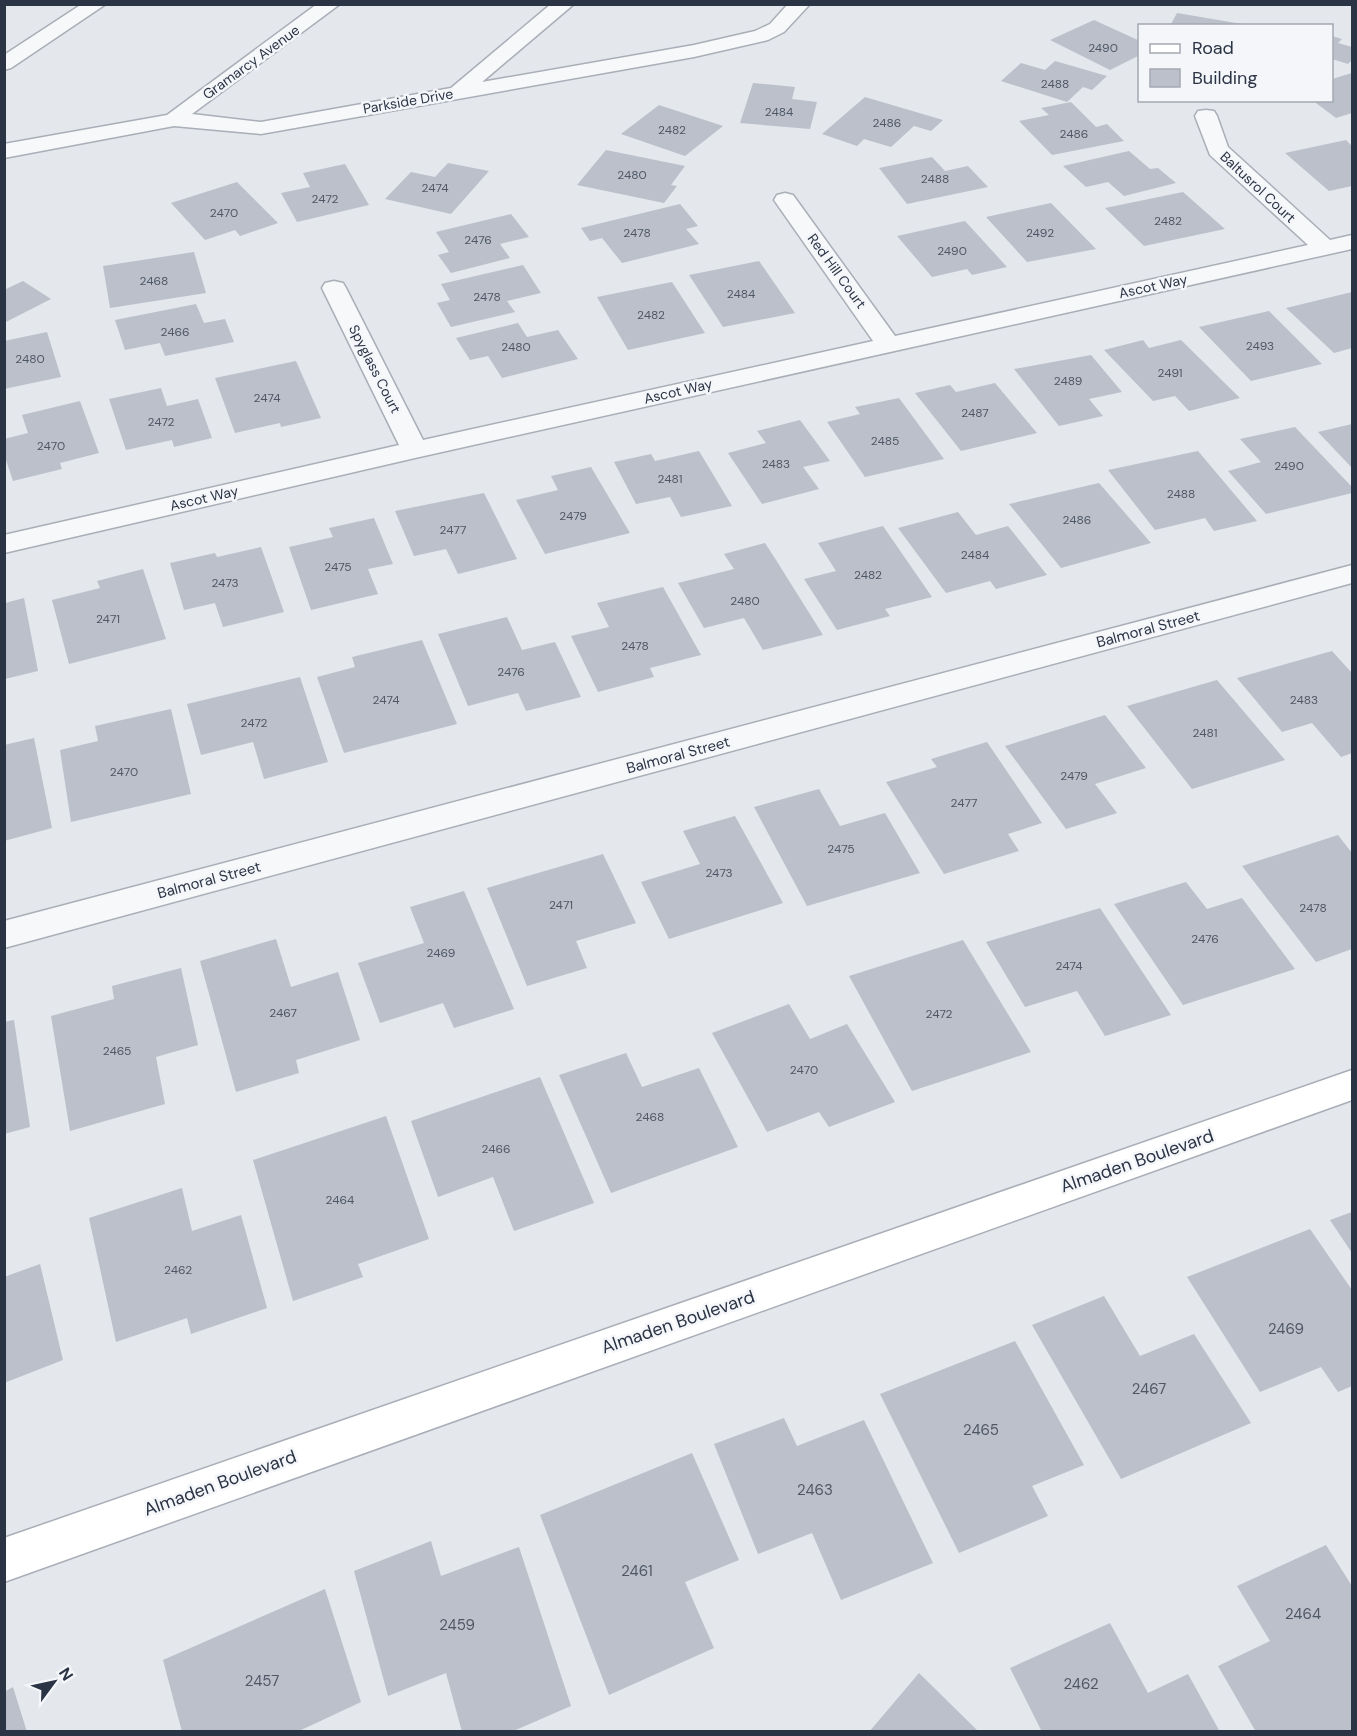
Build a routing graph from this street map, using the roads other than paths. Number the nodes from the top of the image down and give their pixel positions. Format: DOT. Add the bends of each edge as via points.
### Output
graph roads {
  1 [pos="96,4"];
  2 [pos="330,4"];
  3 [pos="564,4"];
  4 [pos="800,4"];
  5 [pos="4,64"];
  6 [pos="457,92"];
  7 [pos="1206,116"];
  8 [pos="174,120"];
  9 [pos="4,151"];
  10 [pos="785,200"];
  11 [pos="1353,242"];
  12 [pos="1325,248"];
  13 [pos="334,288"];
  14 [pos="888,344"];
  15 [pos="415,450"];
  16 [pos="4,544"];
  17 [pos="1353,574"];
  18 [pos="4,935"];
  19 [pos="1353,1085"];
  20 [pos="4,1560"];
  1 -- 5 [label="street"];
  2 -- 8 [label="street, Gramarcy Avenue"];
  3 -- 6 [label="street"];
  4 -- 6 [label="street, Parkside Drive" via="777,28 761,36"];
  6 -- 8 [label="street, Parkside Drive" via="261,128"];
  7 -- 12 [label="street, Baltusrol Court" via="1218,150"];
  8 -- 9 [label="street, Parkside Drive"];
  10 -- 14 [label="street, Red Hill Court"];
  11 -- 12 [label="street, Ascot Way"];
  12 -- 14 [label="street, Ascot Way"];
  13 -- 15 [label="street, Spyglass Court"];
  14 -- 15 [label="street, Ascot Way"];
  15 -- 16 [label="street, Ascot Way"];
  17 -- 18 [label="street, Balmoral Street"];
  19 -- 20 [label="street, Almaden Boulevard"];
}
